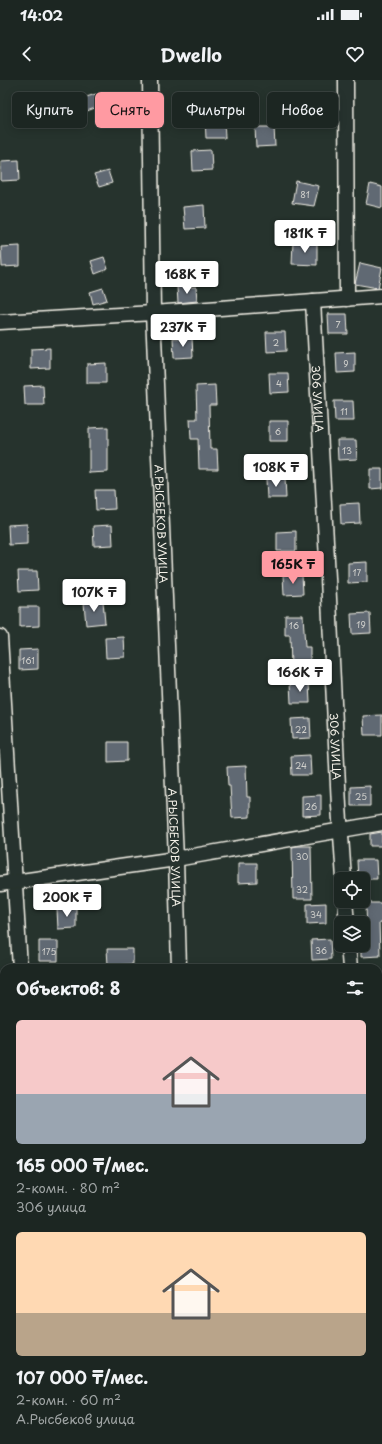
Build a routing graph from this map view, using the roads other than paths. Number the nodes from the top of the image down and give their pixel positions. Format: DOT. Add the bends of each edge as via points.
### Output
graph roads {
  1 [pos="150,80"];
  2 [pos="346,80"];
  3 [pos="382,296"];
  4 [pos="347,299"];
  5 [pos="313,301"];
  6 [pos="153,314"];
  7 [pos="0,322"];
  8 [pos="0,638"];
  9 [pos="382,823"];
  10 [pos="340,830"];
  11 [pos="176,859"];
  12 [pos="343,872"];
  13 [pos="14,882"];
  14 [pos="0,884"];
  15 [pos="349,952"];
  16 [pos="20,964"];
  17 [pos="179,964"];
  18 [pos="350,964"];
  1 -- 6 [label="street, А.РЫСБЕКОВ УЛИЦА"];
  2 -- 4 [label="street"];
  3 -- 4 [label="street"];
  4 -- 5 [label="street"];
  5 -- 6 [label="street"];
  5 -- 10 [label="street, 306 УЛИЦА"];
  6 -- 7 [label="street"];
  6 -- 11 [label="street, А.РЫСБЕКОВ УЛИЦА"];
  8 -- 13 [label="street"];
  9 -- 10 [label="street"];
  10 -- 11 [label="street"];
  10 -- 12 [label="street, 306 УЛИЦА"];
  11 -- 13 [label="street"];
  11 -- 17 [label="street, А.РЫСБЕКОВ УЛИЦА"];
  13 -- 14 [label="street"];
  13 -- 16 [label="street"];
  15 -- 18 [label="street"];
}
